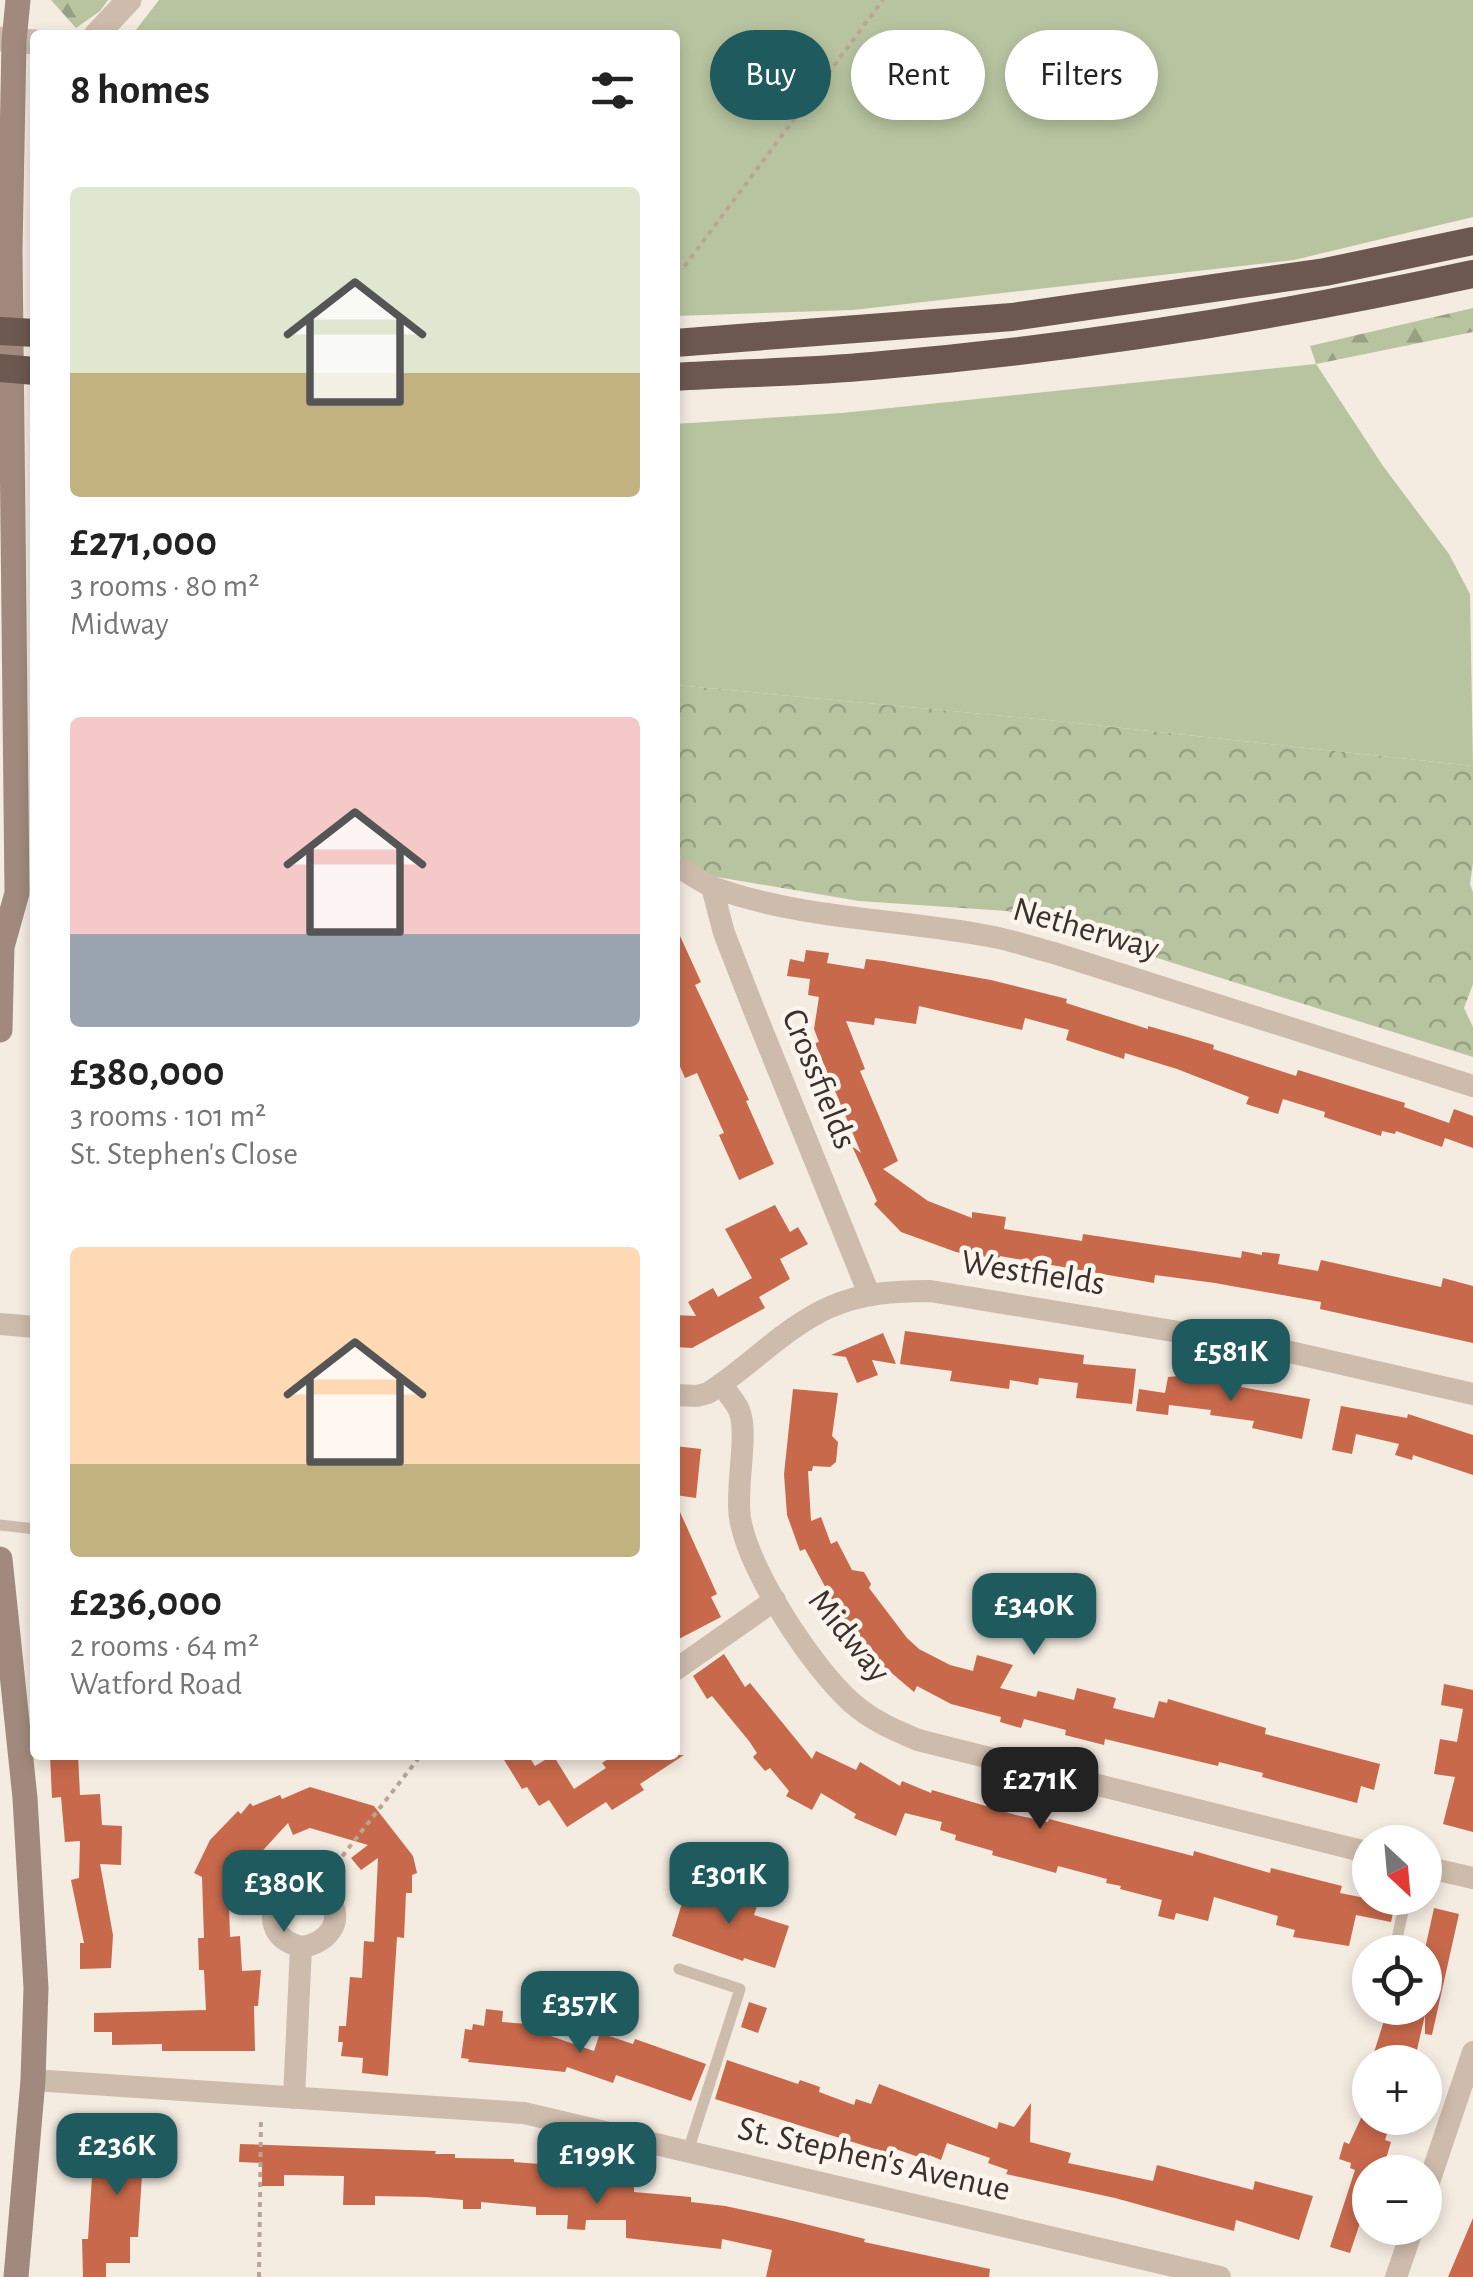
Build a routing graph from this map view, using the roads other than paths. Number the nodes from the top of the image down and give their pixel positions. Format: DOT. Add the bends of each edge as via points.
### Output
graph roads {
  1 [pos="18,0"];
  2 [pos="129,0"];
  3 [pos="101,30"];
  4 [pos="16,40"];
  5 [pos="1473,241"];
  6 [pos="1473,274"];
  7 [pos="0,331"];
  8 [pos="30,333"];
  9 [pos="680,343"];
  10 [pos="0,368"];
  11 [pos="30,371"];
  12 [pos="680,377"];
  13 [pos="8,766"];
  14 [pos="680,868"];
  15 [pos="712,887"];
  16 [pos="1,943"];
  17 [pos="0,1030"];
  18 [pos="1473,1086"];
  19 [pos="870,1294"];
  20 [pos="0,1324"];
  21 [pos="30,1327"];
  22 [pos="721,1384"];
  23 [pos="1473,1394"];
  24 [pos="680,1395"];
  25 [pos="0,1525"];
  26 [pos="30,1528"];
  27 [pos="0,1560"];
  28 [pos="775,1600"];
  29 [pos="680,1666"];
  30 [pos="7,1681"];
  31 [pos="1352,1848"];
  32 [pos="1442,1871"];
  33 [pos="1473,1878"];
  34 [pos="301,1946"];
  35 [pos="678,1969"];
  36 [pos="1473,2052"];
  37 [pos="32,2080"];
  38 [pos="294,2098"];
  39 [pos="688,2151"];
  40 [pos="1438,2155"];
  41 [pos="1408,2245"];
  42 [pos="16,2277"];
  43 [pos="1220,2277"];
  44 [pos="1396,2277"];
  1 -- 4 [label="main road"];
  2 -- 3 [label="street"];
  4 -- 13 [label="main road"];
  5 -- 9 [label="highway" via="1325,272 1012,317"];
  6 -- 12 [label="highway" via="1077,344 871,366"];
  7 -- 8 [label="highway"];
  10 -- 11 [label="highway"];
  13 -- 16 [label="main road" via="17,893"];
  14 -- 15 [label="street, Netherway"];
  15 -- 18 [label="street, Netherway" via="851,919 994,937"];
  15 -- 19 [label="street, Crossfields" via="748,995"];
  16 -- 17 [label="main road"];
  19 -- 22 [label="street, Westfields" via="829,1308"];
  19 -- 23 [label="street, Westfields" via="930,1291 1225,1339"];
  20 -- 21 [label="street"];
  22 -- 24 [label="street" via="697,1396"];
  22 -- 28 [label="street, Midway" via="742,1421 743,1530"];
  25 -- 26 [label="lane"];
  27 -- 30 [label="main road"];
  28 -- 29 [label="street"];
  28 -- 31 [label="street, Midway" via="823,1670 884,1726 918,1740"];
  30 -- 37 [label="main road" via="25,1798 36,1988"];
  32 -- 33 [label="street"];
  34 -- 34 [label="street" via="274,1924 275,1903 298,1884 318,1888 334,1905 334,1926 323,1940"];
  34 -- 38 [label="street"];
  35 -- 39 [label="lane" via="740,1989"];
  36 -- 40 [label="street"];
  37 -- 38 [label="street, St. Stephen's Avenue"];
  37 -- 42 [label="main road"];
  38 -- 39 [label="street, St. Stephen's Avenue" via="524,2113"];
  39 -- 43 [label="street, St. Stephen's Avenue"];
  41 -- 44 [label="street"];
}
